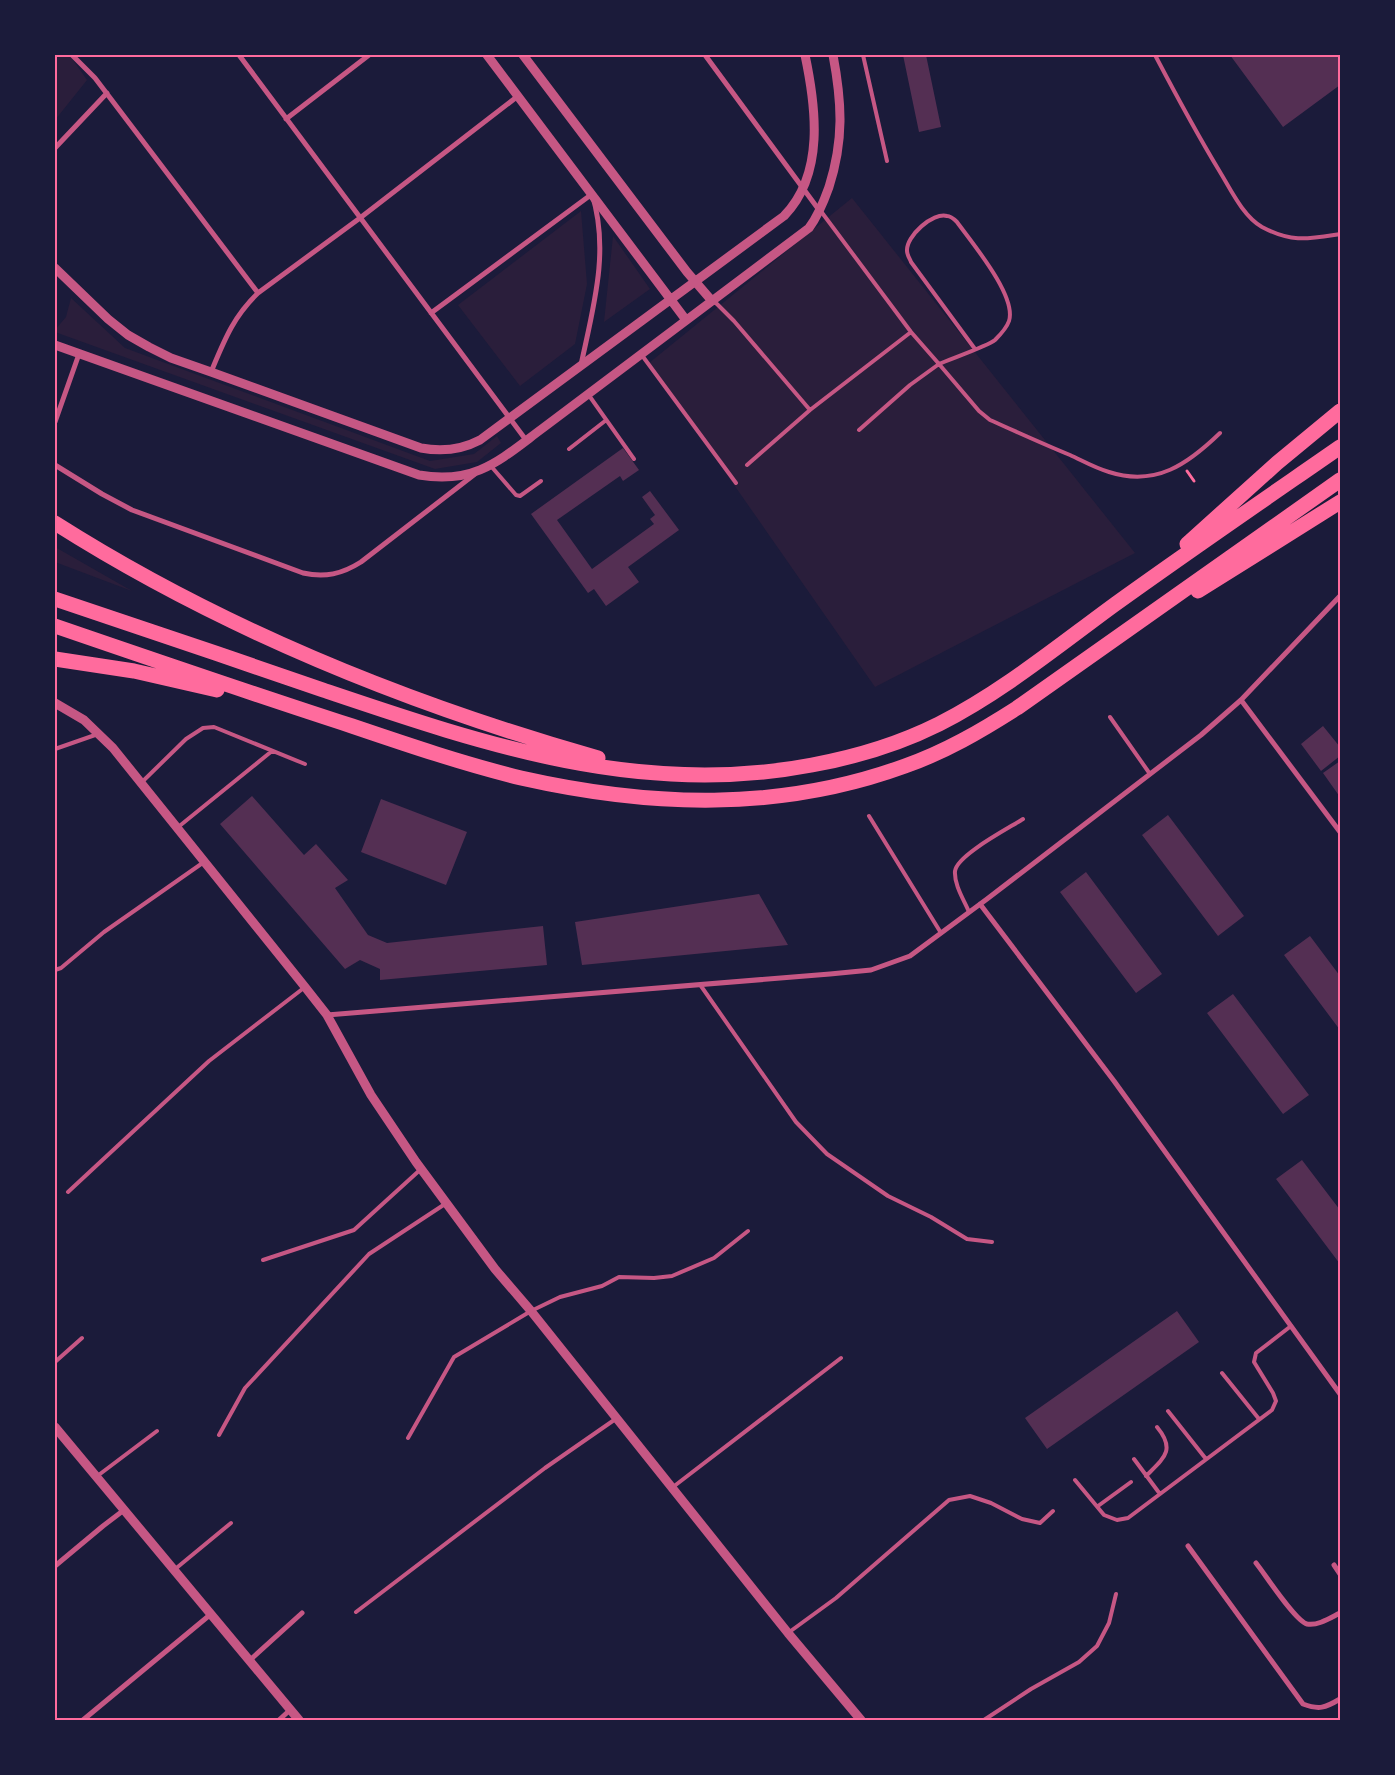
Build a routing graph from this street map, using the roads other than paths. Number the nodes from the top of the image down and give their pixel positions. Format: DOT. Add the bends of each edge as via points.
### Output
graph roads {
  1 [pos="72,55"];
  2 [pos="239,55"];
  3 [pos="369,55"];
  4 [pos="487,55"];
  5 [pos="523,55"];
  6 [pos="705,55"];
  7 [pos="805,55"];
  8 [pos="833,55"];
  9 [pos="863,55"];
  10 [pos="1155,55"];
  11 [pos="107,93"];
  12 [pos="518,96"];
  13 [pos="286,119"];
  14 [pos="55,148"];
  15 [pos="887,161"];
  16 [pos="803,187"];
  17 [pos="592,194"];
  18 [pos="820,210"];
  19 [pos="360,218"];
  20 [pos="1340,234"];
  21 [pos="55,268"];
  22 [pos="696,281"];
  23 [pos="258,293"];
  24 [pos="671,300"];
  25 [pos="712,301"];
  26 [pos="431,313"];
  27 [pos="686,320"];
  28 [pos="911,332"];
  29 [pos="55,345"];
  30 [pos="975,349"];
  31 [pos="79,354"];
  32 [pos="640,354"];
  33 [pos="939,364"];
  34 [pos="581,366"];
  35 [pos="210,372"];
  36 [pos="588,394"];
  37 [pos="810,410"];
  38 [pos="1340,411"];
  39 [pos="510,419"];
  40 [pos="605,421"];
  41 [pos="55,422"];
  42 [pos="859,430"];
  43 [pos="1220,432"];
  44 [pos="526,440"];
  45 [pos="1340,447"];
  46 [pos="569,449"];
  47 [pos="634,459"];
  48 [pos="55,465"];
  49 [pos="747,465"];
  50 [pos="490,466"];
  51 [pos="480,470"];
  52 [pos="1340,480"];
  53 [pos="541,481"];
  54 [pos="736,483"];
  55 [pos="1340,502"];
  56 [pos="55,523"];
  57 [pos="1143,584"];
  58 [pos="1340,596"];
  59 [pos="55,599"];
  60 [pos="55,626"];
  61 [pos="55,659"];
  62 [pos="1045,688"];
  63 [pos="1241,700"];
  64 [pos="55,703"];
  65 [pos="306,711"];
  66 [pos="1110,717"];
  67 [pos="99,733"];
  68 [pos="55,749"];
  69 [pos="272,751"];
  70 [pos="305,764"];
  71 [pos="658,774"];
  72 [pos="1150,774"];
  73 [pos="141,783"];
  74 [pos="869,816"];
  75 [pos="1023,819"];
  76 [pos="177,828"];
  77 [pos="1340,832"];
  78 [pos="204,862"];
  79 [pos="980,904"];
  80 [pos="969,912"];
  81 [pos="941,933"];
  82 [pos="55,970"];
  83 [pos="701,986"];
  84 [pos="305,987"];
  85 [pos="327,1015"];
  86 [pos="421,1169"];
  87 [pos="68,1192"];
  88 [pos="446,1203"];
  89 [pos="748,1231"];
  90 [pos="992,1242"];
  91 [pos="263,1260"];
  92 [pos="531,1311"];
  93 [pos="1291,1326"];
  94 [pos="82,1338"];
  95 [pos="841,1358"];
  96 [pos="55,1362"];
  97 [pos="1222,1373"];
  98 [pos="1340,1394"];
  99 [pos="1168,1411"];
  100 [pos="617,1418"];
  101 [pos="1258,1419"];
  102 [pos="55,1427"];
  103 [pos="1156,1427"];
  104 [pos="157,1431"];
  105 [pos="219,1435"];
  106 [pos="408,1438"];
  107 [pos="1134,1459"];
  108 [pos="1206,1459"];
  109 [pos="1146,1476"];
  110 [pos="96,1477"];
  111 [pos="1075,1480"];
  112 [pos="1131,1482"];
  113 [pos="672,1489"];
  114 [pos="1160,1494"];
  115 [pos="1098,1506"];
  116 [pos="124,1510"];
  117 [pos="1053,1511"];
  118 [pos="231,1523"];
  119 [pos="1188,1546"];
  120 [pos="1256,1562"];
  121 [pos="55,1566"];
  122 [pos="1334,1566"];
  123 [pos="174,1570"];
  124 [pos="1340,1574"];
  125 [pos="1116,1594"];
  126 [pos="356,1612"];
  127 [pos="302,1613"];
  128 [pos="1340,1613"];
  129 [pos="211,1614"];
  130 [pos="788,1633"];
  131 [pos="250,1661"];
  132 [pos="1340,1699"];
  133 [pos="290,1710"];
  134 [pos="83,1720"];
  135 [pos="279,1720"];
  136 [pos="299,1720"];
  137 [pos="861,1720"];
  138 [pos="984,1720"];
  1 -- 11 [label="street"];
  2 -- 13 [label="street"];
  3 -- 13 [label="street"];
  4 -- 12 [label="street"];
  5 -- 22 [label="street"];
  6 -- 16 [label="street"];
  7 -- 16 [label="street" via="814,103 814,126 813,147"];
  8 -- 18 [label="street" via="840,93 840,136 832,178"];
  9 -- 15 [label="lane"];
  10 -- 20 [label="lane" via="1192,127 1244,210 1260,226 1305,240"];
  11 -- 14 [label="street"];
  11 -- 23 [label="street"];
  12 -- 17 [label="street"];
  12 -- 19 [label="street"];
  13 -- 19 [label="street"];
  16 -- 18 [label="street"];
  16 -- 22 [label="street" via="784,216"];
  17 -- 24 [label="street"];
  17 -- 26 [label="street"];
  17 -- 34 [label="street" via="600,230 600,268"];
  18 -- 25 [label="street" via="802,234"];
  18 -- 28 [label="lane"];
  19 -- 23 [label="street"];
  19 -- 26 [label="street"];
  21 -- 35 [label="street" via="128,335 171,358"];
  22 -- 24 [label="street"];
  22 -- 25 [label="street"];
  23 -- 35 [label="street" via="231,326"];
  24 -- 27 [label="street"];
  24 -- 34 [label="street"];
  25 -- 27 [label="street"];
  25 -- 37 [label="lane" via="734,320"];
  26 -- 39 [label="street"];
  27 -- 32 [label="street"];
  28 -- 33 [label="lane"];
  28 -- 37 [label="lane"];
  29 -- 31 [label="street"];
  30 -- 30 [label="lane" via="994,341 1009,322 1009,304 1004,289 958,222 948,216 937,216 908,241 907,252"];
  30 -- 33 [label="lane"];
  31 -- 41 [label="street"];
  31 -- 51 [label="street" via="419,475 451,477"];
  32 -- 36 [label="street"];
  32 -- 54 [label="lane"];
  33 -- 42 [label="lane"];
  33 -- 43 [label="lane" via="990,420 1109,472 1134,476 1161,474 1200,453"];
  34 -- 39 [label="street"];
  35 -- 39 [label="street" via="434,451 470,446"];
  36 -- 40 [label="lane"];
  36 -- 44 [label="street"];
  37 -- 49 [label="lane"];
  38 -- 57 [label="highway"];
  39 -- 44 [label="street"];
  40 -- 46 [label="lane"];
  40 -- 47 [label="lane"];
  44 -- 50 [label="street"];
  45 -- 57 [label="highway"];
  48 -- 51 [label="street" via="148,517 303,573 325,576 345,572 361,562"];
  50 -- 51 [label="street"];
  50 -- 53 [label="lane" via="516,495 520,496"];
  52 -- 62 [label="highway"];
  55 -- 62 [label="highway"];
  56 -- 71 [label="highway" via="183,596 331,666 491,725"];
  57 -- 71 [label="highway" via="998,689 913,736 862,754 796,768 729,775"];
  58 -- 63 [label="street"];
  59 -- 71 [label="highway" via="476,740 567,761"];
  60 -- 65 [label="highway"];
  61 -- 65 [label="highway" via="134,671"];
  62 -- 65 [label="highway" via="988,727 906,766 800,793 718,801 634,798 556,785 448,758"];
  63 -- 72 [label="street"];
  63 -- 77 [label="street"];
  64 -- 67 [label="street"];
  66 -- 72 [label="lane"];
  67 -- 68 [label="lane"];
  67 -- 73 [label="street"];
  69 -- 70 [label="lane"];
  69 -- 73 [label="lane" via="214,726 203,728 186,739"];
  69 -- 76 [label="lane"];
  72 -- 79 [label="street"];
  73 -- 76 [label="street"];
  74 -- 81 [label="lane"];
  75 -- 80 [label="lane" via="967,854 957,864 957,885"];
  76 -- 78 [label="street"];
  78 -- 82 [label="lane"];
  78 -- 84 [label="street"];
  79 -- 80 [label="street"];
  79 -- 93 [label="street" via="1114,1081"];
  80 -- 81 [label="street"];
  81 -- 83 [label="street" via="910,956 871,970"];
  83 -- 85 [label="street"];
  83 -- 90 [label="lane" via="796,1122 828,1154 888,1196 967,1239"];
  84 -- 85 [label="street"];
  84 -- 87 [label="lane" via="209,1061"];
  85 -- 86 [label="street" via="371,1095"];
  86 -- 88 [label="street"];
  86 -- 91 [label="lane" via="354,1230"];
  88 -- 92 [label="street"];
  88 -- 105 [label="lane" via="369,1254 246,1388"];
  89 -- 92 [label="lane" via="714,1258 672,1276 619,1278 560,1297"];
  92 -- 100 [label="street"];
  92 -- 106 [label="lane" via="454,1357"];
  93 -- 98 [label="street"];
  93 -- 101 [label="lane" via="1256,1354 1254,1362 1276,1401 1272,1410"];
  94 -- 96 [label="lane"];
  95 -- 113 [label="lane"];
  97 -- 101 [label="lane"];
  99 -- 108 [label="lane"];
  100 -- 113 [label="street"];
  100 -- 126 [label="lane"];
  101 -- 108 [label="lane"];
  102 -- 110 [label="street"];
  103 -- 109 [label="lane" via="1166,1438 1167,1445 1159,1463"];
  104 -- 110 [label="lane"];
  107 -- 109 [label="lane"];
  108 -- 114 [label="lane"];
  109 -- 114 [label="lane"];
  110 -- 116 [label="street"];
  111 -- 115 [label="lane"];
  112 -- 115 [label="lane"];
  113 -- 130 [label="street"];
  114 -- 115 [label="lane" via="1128,1518 1111,1519"];
  116 -- 121 [label="street"];
  116 -- 123 [label="street"];
  117 -- 130 [label="lane" via="1040,1523 1022,1520 970,1496 949,1500 836,1598"];
  118 -- 123 [label="lane"];
  119 -- 132 [label="street" via="1302,1704 1314,1709"];
  120 -- 128 [label="street" via="1292,1612 1304,1623 1313,1624"];
  122 -- 124 [label="street"];
  123 -- 129 [label="street"];
  125 -- 138 [label="lane" via="1110,1623 1097,1646 1079,1662"];
  127 -- 131 [label="street"];
  129 -- 131 [label="street"];
  129 -- 134 [label="street"];
  130 -- 137 [label="street"];
  131 -- 133 [label="street"];
  133 -- 135 [label="street"];
  133 -- 136 [label="street"];
}
